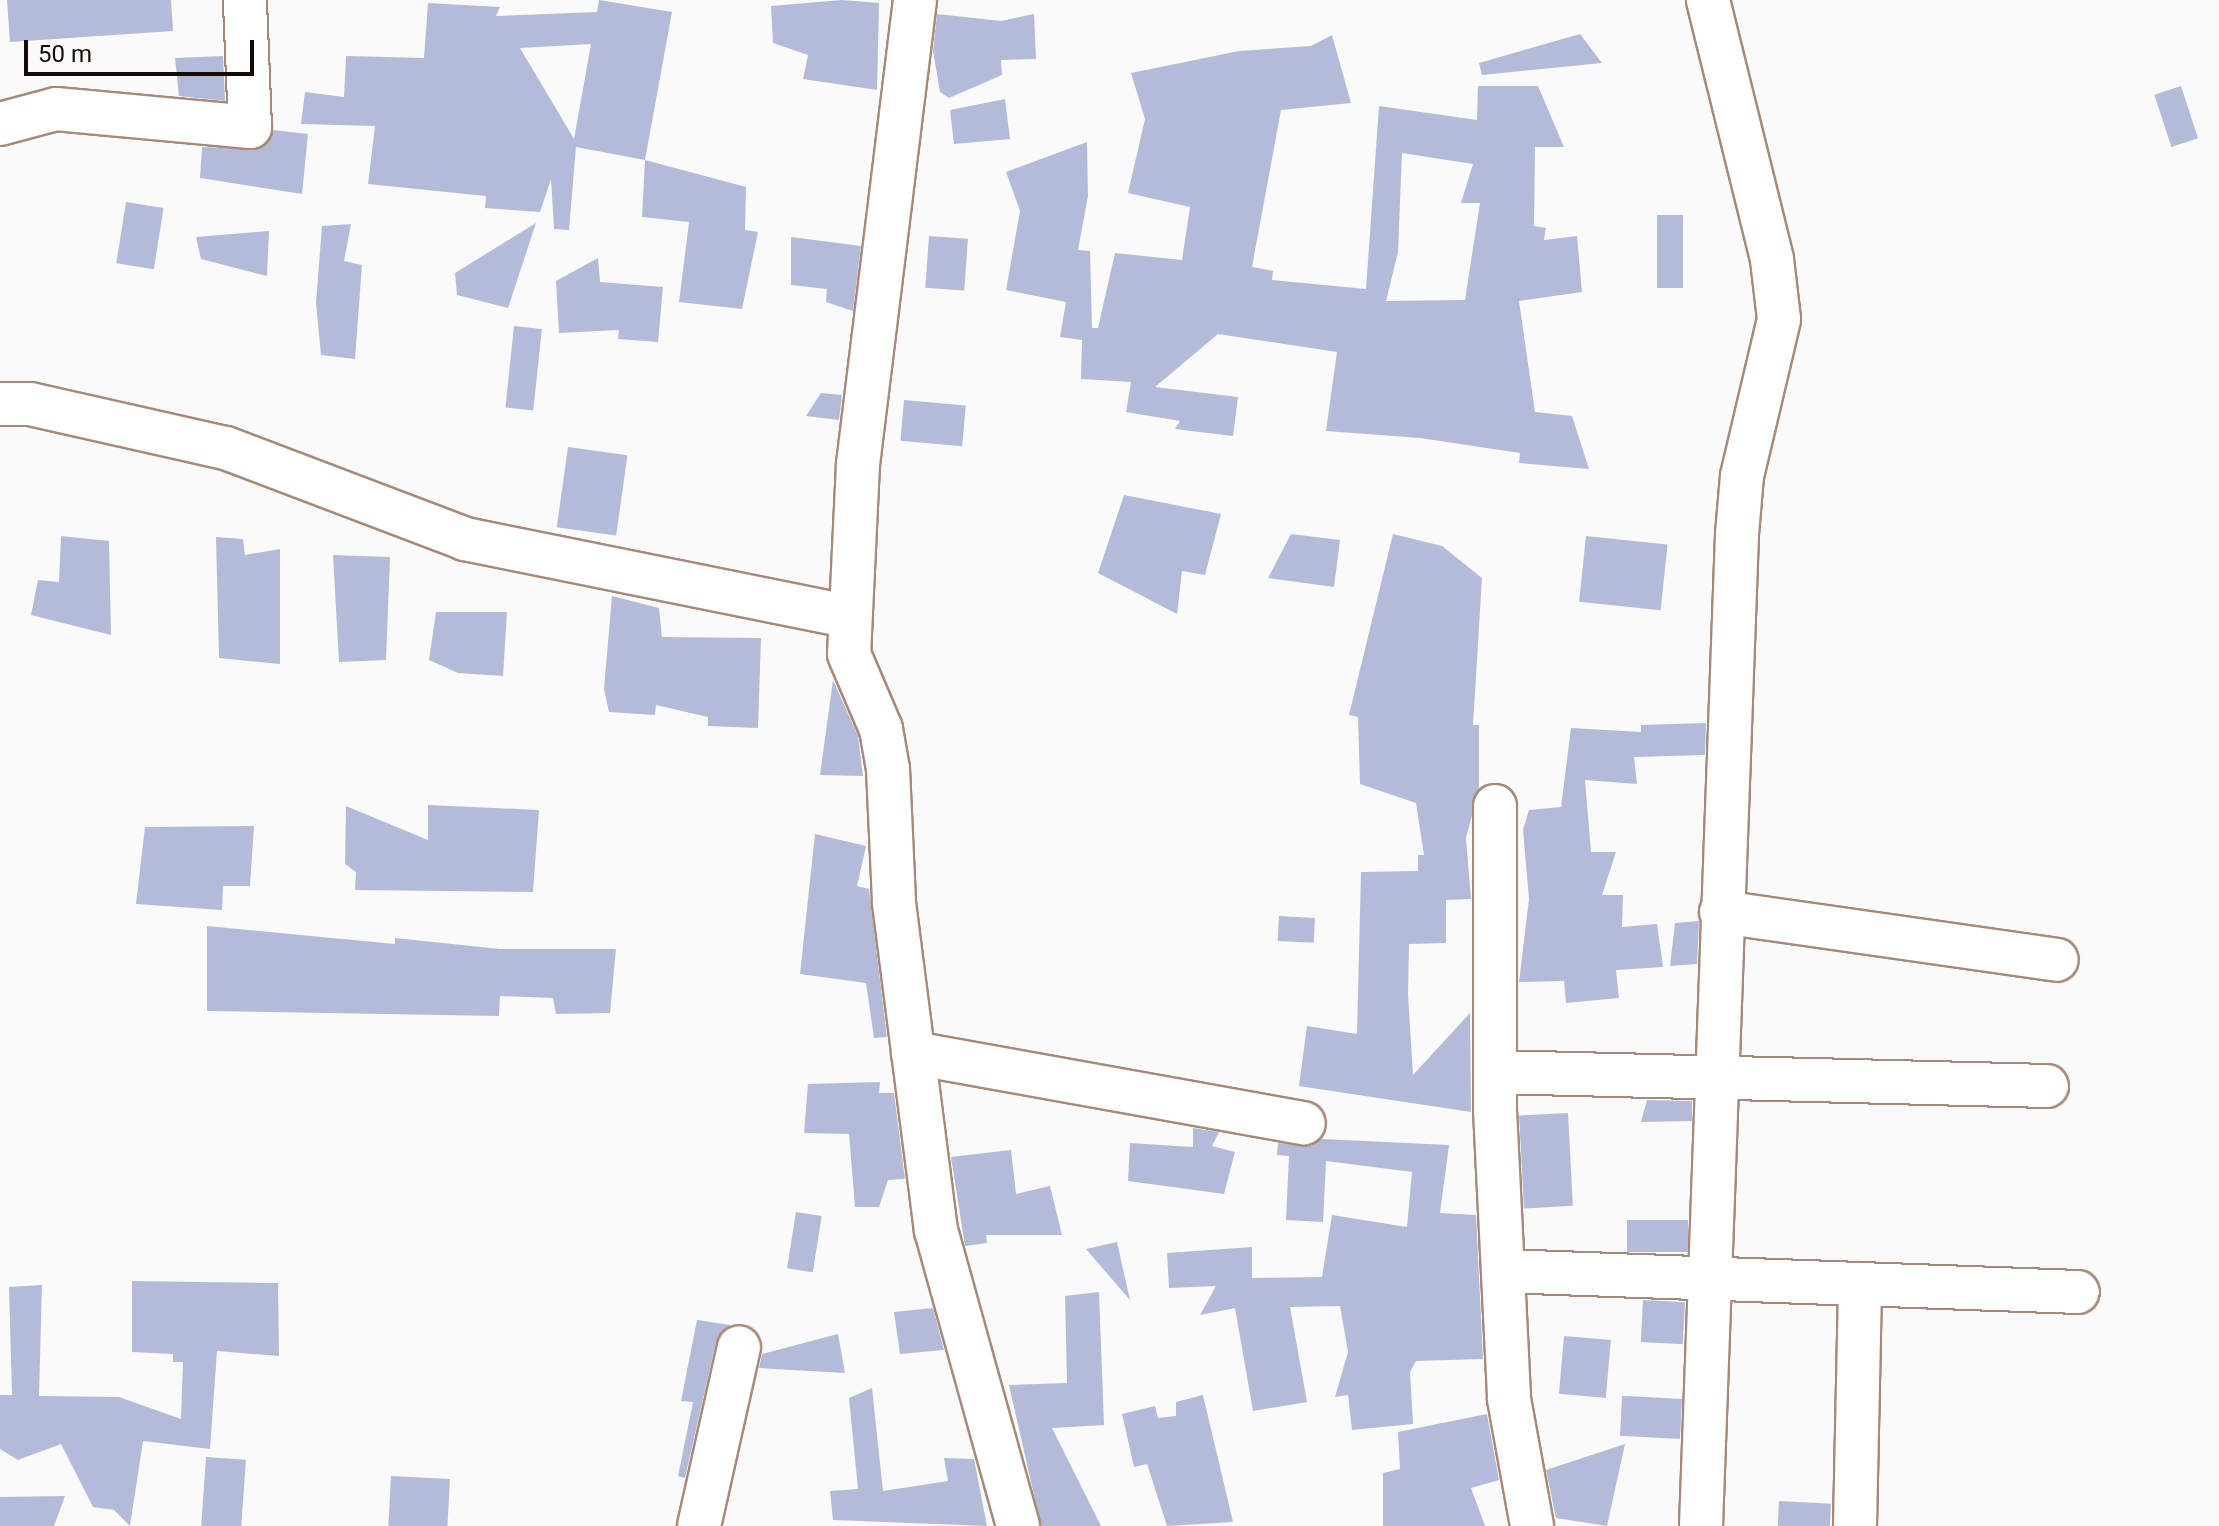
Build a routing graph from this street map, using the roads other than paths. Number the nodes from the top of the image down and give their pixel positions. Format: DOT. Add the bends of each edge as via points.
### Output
graph roads {
  1 [pos="245,0"];
  2 [pos="915,0"];
  3 [pos="1708,0"];
  4 [pos="0,124"];
  5 [pos="0,404"];
  6 [pos="846,616"];
  7 [pos="1495,806"];
  8 [pos="1721,912"];
  9 [pos="2057,960"];
  10 [pos="913,1053"];
  11 [pos="1495,1072"];
  12 [pos="1714,1078"];
  13 [pos="2047,1086"];
  14 [pos="1304,1123"];
  15 [pos="1503,1271"];
  16 [pos="1708,1279"];
  17 [pos="1860,1284"];
  18 [pos="2078,1292"];
  19 [pos="739,1347"];
  20 [pos="699,1526"];
  21 [pos="1018,1526"];
  22 [pos="1532,1526"];
  23 [pos="1701,1526"];
  24 [pos="1855,1526"];
  1 -- 4 [label="street" via="250,127 56,109"];
  2 -- 6 [label="street" via="884,214"];
  3 -- 8 [label="street" via="1772,259 1779,319 1742,476"];
  5 -- 6 [label="street" via="30,404 226,448 465,539"];
  6 -- 10 [label="street" via="849,654 881,729 888,769 894,903"];
  7 -- 11 [label="street"];
  8 -- 9 [label="street"];
  8 -- 12 [label="street"];
  10 -- 14 [label="street"];
  10 -- 21 [label="street" via="936,1230"];
  11 -- 12 [label="street"];
  11 -- 15 [label="street"];
  12 -- 13 [label="street"];
  12 -- 16 [label="street"];
  15 -- 16 [label="street"];
  15 -- 22 [label="street" via="1509,1399"];
  16 -- 17 [label="street"];
  16 -- 23 [label="street"];
  17 -- 18 [label="street"];
  17 -- 24 [label="street"];
  19 -- 20 [label="street"];
}
